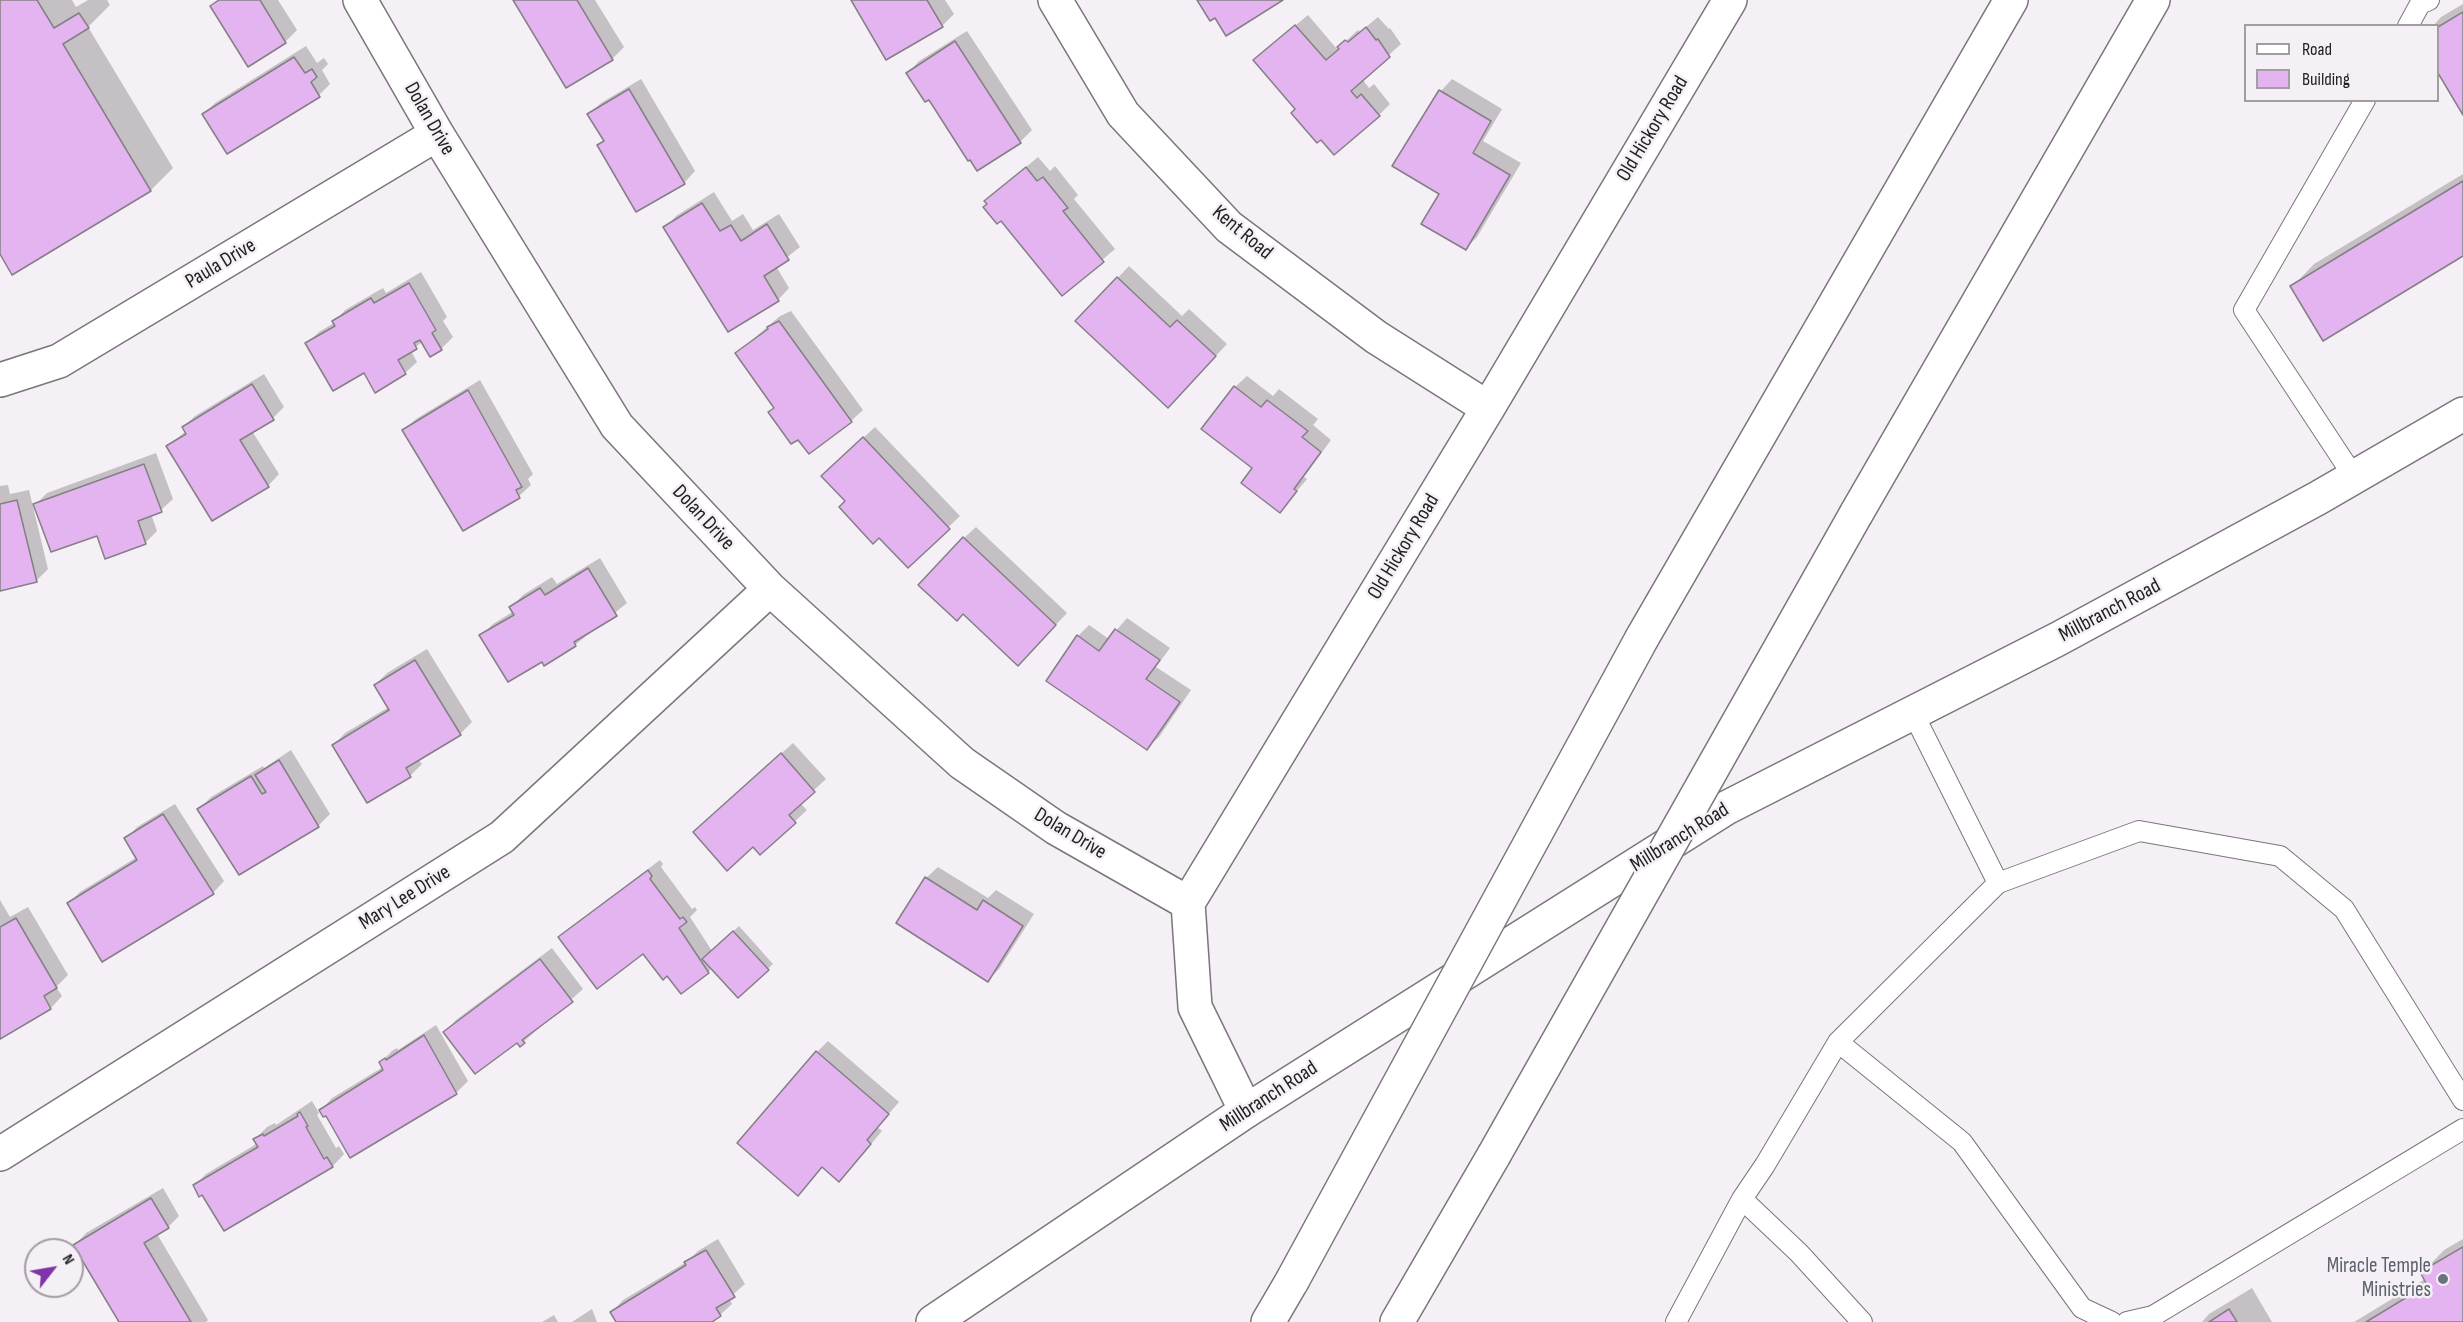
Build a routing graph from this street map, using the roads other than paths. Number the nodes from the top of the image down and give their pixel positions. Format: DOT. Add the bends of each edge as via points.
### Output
graph roads {
  1 [pos="360,0"];
  2 [pos="1055,0"];
  3 [pos="1730,0"];
  4 [pos="2011,0"];
  5 [pos="2153,0"];
  6 [pos="2429,0"];
  7 [pos="2409,24"];
  8 [pos="2364,102"];
  9 [pos="436,134"];
  10 [pos="0,380"];
  11 [pos="1488,408"];
  12 [pos="2463,414"];
  13 [pos="2354,477"];
  14 [pos="770,589"];
  15 [pos="1913,713"];
  16 [pos="1998,883"];
  17 [pos="1188,903"];
  18 [pos="1838,1042"];
  19 [pos="2463,1100"];
  20 [pos="1245,1111"];
  21 [pos="2463,1129"];
  22 [pos="0,1154"];
  23 [pos="1742,1199"];
  24 [pos="933,1322"];
  25 [pos="1268,1322"];
  26 [pos="1397,1322"];
  27 [pos="1676,1322"];
  28 [pos="1862,1322"];
  29 [pos="2112,1322"];
  30 [pos="2127,1322"];
  1 -- 9 [label="main road, Dolan Drive"];
  2 -- 11 [label="main road, Kent Road" via="1123,114 1229,227 1376,337"];
  3 -- 11 [label="main road, Old Hickory Road"];
  4 -- 25 [label="main road, bridge" via="1642,638"];
  5 -- 26 [label="main road, bridge"];
  6 -- 7 [label="lane" via="2420,4"];
  8 -- 13 [label="lane" via="2244,310"];
  9 -- 10 [label="main road, Paula Drive" via="59,361"];
  9 -- 14 [label="main road, Dolan Drive" via="617,426"];
  11 -- 17 [label="main road, Old Hickory Road"];
  12 -- 13 [label="main road, Millbranch Road"];
  13 -- 15 [label="main road, Millbranch Road" via="2058,639"];
  14 -- 17 [label="main road, Dolan Drive" via="962,764 1056,828"];
  14 -- 22 [label="main road, Mary Lee Drive" via="502,837"];
  15 -- 16 [label="lane"];
  15 -- 20 [label="main road, Millbranch Road" via="1726,808"];
  16 -- 18 [label="lane"];
  16 -- 19 [label="lane" via="2139,831 2280,856 2344,909"];
  17 -- 20 [label="main road" via="1195,1007"];
  18 -- 23 [label="lane"];
  18 -- 29 [label="lane" via="1962,1142 2082,1308"];
  20 -- 24 [label="main road, Millbranch Road"];
  21 -- 30 [label="lane" via="2153,1316"];
  23 -- 27 [label="lane"];
  23 -- 28 [label="lane" via="1799,1253"];
}
